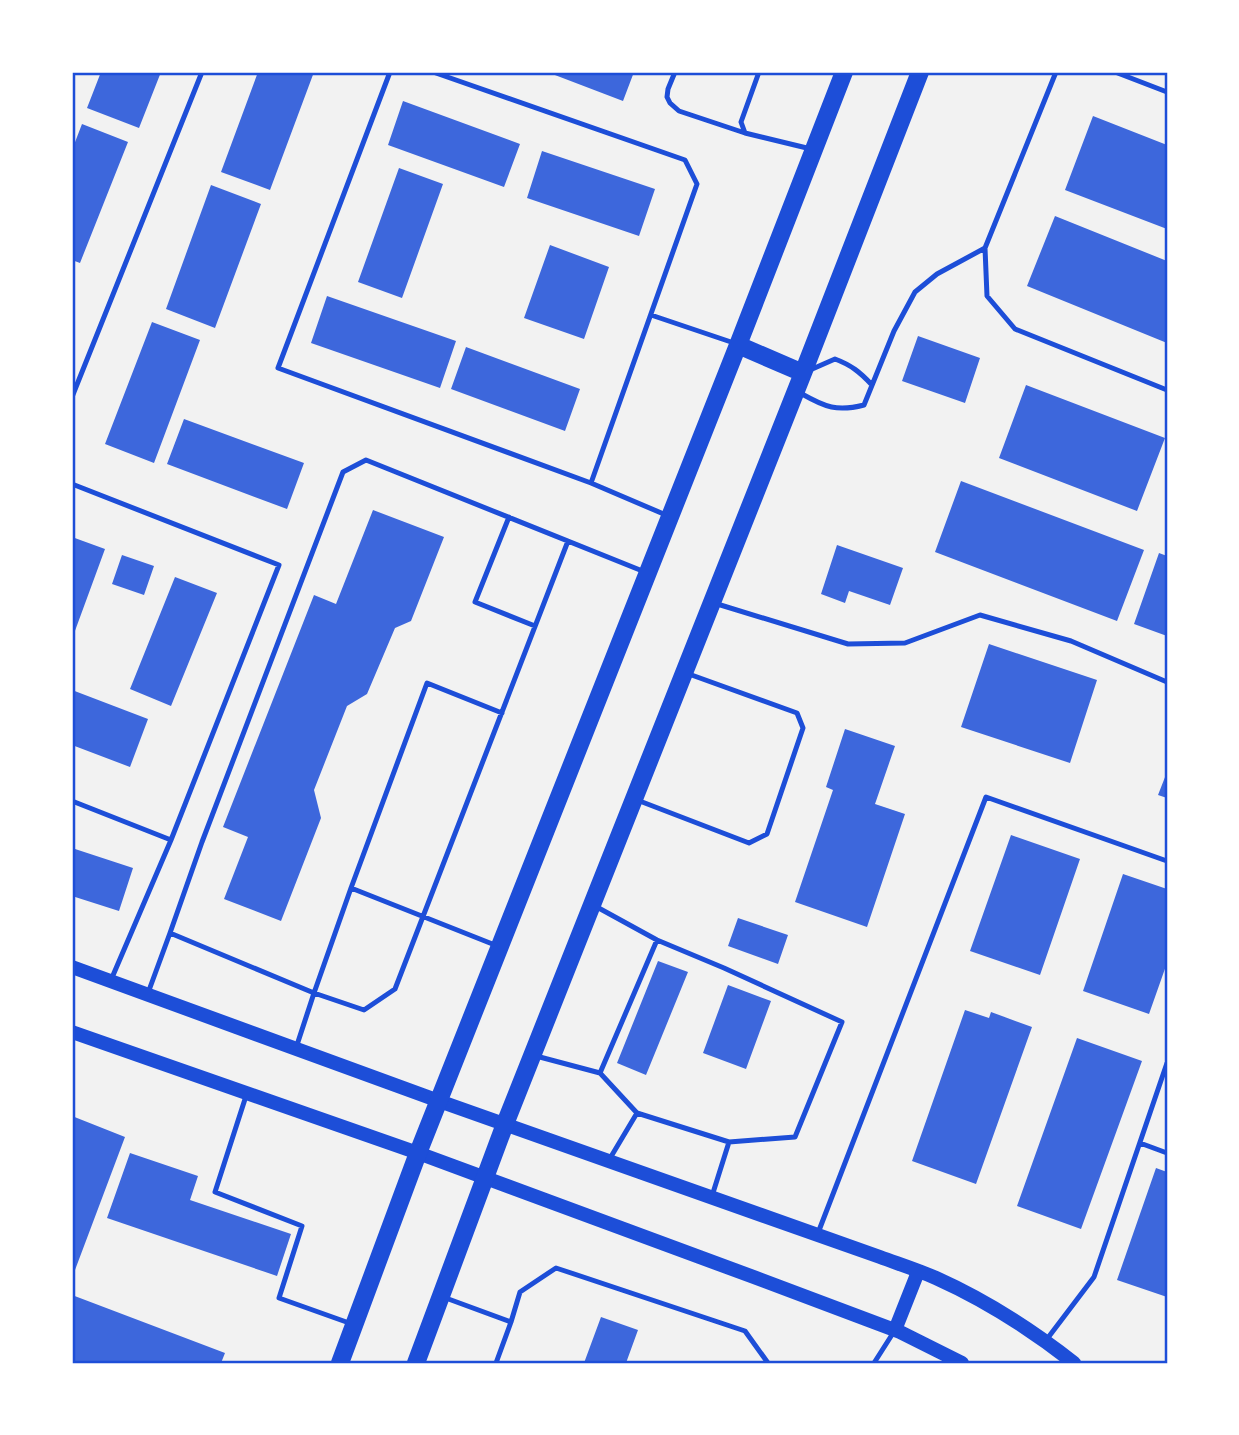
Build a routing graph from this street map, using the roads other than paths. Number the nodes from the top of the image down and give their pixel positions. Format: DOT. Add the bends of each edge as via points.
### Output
graph roads {
  1 [pos="202,72"];
  2 [pos="390,72"];
  3 [pos="433,72"];
  4 [pos="675,72"];
  5 [pos="758,72"];
  6 [pos="844,72"];
  7 [pos="920,72"];
  8 [pos="1056,72"];
  9 [pos="1115,72"];
  10 [pos="1167,92"];
  11 [pos="745,133"];
  12 [pos="814,149"];
  13 [pos="985,248"];
  14 [pos="650,315"];
  15 [pos="738,345"];
  16 [pos="803,373"];
  17 [pos="872,385"];
  18 [pos="1167,390"];
  19 [pos="72,397"];
  20 [pos="591,483"];
  21 [pos="72,484"];
  22 [pos="670,516"];
  23 [pos="509,517"];
  24 [pos="568,541"];
  25 [pos="648,573"];
  26 [pos="712,602"];
  27 [pos="535,626"];
  28 [pos="684,673"];
  29 [pos="1167,682"];
  30 [pos="502,713"];
  31 [pos="634,799"];
  32 [pos="72,801"];
  33 [pos="171,840"];
  34 [pos="1167,860"];
  35 [pos="351,888"];
  36 [pos="592,904"];
  37 [pos="422,918"];
  38 [pos="170,933"];
  39 [pos="657,940"];
  40 [pos="500,947"];
  41 [pos="72,967"];
  42 [pos="110,980"];
  43 [pos="314,993"];
  44 [pos="148,994"];
  45 [pos="72,1032"];
  46 [pos="296,1048"];
  47 [pos="533,1055"];
  48 [pos="1167,1063"];
  49 [pos="600,1073"];
  50 [pos="247,1093"];
  51 [pos="439,1101"];
  52 [pos="637,1113"];
  53 [pos="505,1124"];
  54 [pos="729,1142"];
  55 [pos="1140,1143"];
  56 [pos="418,1153"];
  57 [pos="1167,1153"];
  58 [pos="608,1161"];
  59 [pos="484,1178"];
  60 [pos="712,1198"];
  61 [pos="818,1235"];
  62 [pos="918,1272"];
  63 [pos="440,1296"];
  64 [pos="511,1322"];
  65 [pos="354,1325"];
  66 [pos="895,1330"];
  67 [pos="1045,1342"];
  68 [pos="340,1363"];
  69 [pos="416,1363"];
  70 [pos="496,1363"];
  71 [pos="768,1363"];
  72 [pos="874,1363"];
  73 [pos="962,1363"];
  74 [pos="1074,1363"];
  1 -- 19 [label="lane"];
  2 -- 20 [label="lane" via="278,368"];
  3 -- 14 [label="lane" via="685,160 697,184"];
  4 -- 11 [label="lane" via="667,97 679,111"];
  5 -- 11 [label="lane" via="743,111"];
  6 -- 12 [label="main road"];
  7 -- 16 [label="main road"];
  8 -- 13 [label="lane"];
  9 -- 10 [label="lane"];
  11 -- 12 [label="lane"];
  12 -- 15 [label="main road"];
  13 -- 17 [label="lane" via="936,274 915,292"];
  13 -- 18 [label="lane" via="987,296 1015,329"];
  14 -- 15 [label="lane"];
  14 -- 20 [label="lane"];
  15 -- 16 [label="main road"];
  15 -- 22 [label="main road"];
  16 -- 17 [label="lane" via="835,359 849,364"];
  16 -- 17 [label="lane" via="802,394 826,407 864,405"];
  16 -- 26 [label="main road"];
  20 -- 22 [label="lane"];
  21 -- 33 [label="lane" via="279,565"];
  22 -- 25 [label="main road"];
  23 -- 24 [label="lane"];
  23 -- 27 [label="lane" via="475,602"];
  23 -- 38 [label="lane" via="366,460 343,472"];
  24 -- 25 [label="lane"];
  24 -- 27 [label="lane"];
  25 -- 40 [label="main road"];
  26 -- 28 [label="main road"];
  26 -- 29 [label="lane" via="848,644 905,643 980,615 1071,641"];
  27 -- 30 [label="lane"];
  28 -- 31 [label="main road"];
  28 -- 31 [label="lane" via="797,713 803,728 767,834 749,843"];
  30 -- 35 [label="lane" via="426,683"];
  30 -- 37 [label="lane"];
  31 -- 36 [label="main road"];
  32 -- 33 [label="lane"];
  33 -- 42 [label="lane"];
  34 -- 61 [label="lane" via="986,797"];
  35 -- 37 [label="lane"];
  35 -- 43 [label="lane"];
  36 -- 39 [label="lane"];
  36 -- 47 [label="main road"];
  37 -- 40 [label="lane"];
  37 -- 43 [label="lane" via="395,989 364,1010"];
  38 -- 43 [label="lane"];
  38 -- 44 [label="lane"];
  39 -- 49 [label="lane"];
  39 -- 54 [label="lane" via="842,1022 795,1137"];
  40 -- 51 [label="main road"];
  41 -- 42 [label="main road"];
  42 -- 44 [label="main road"];
  43 -- 46 [label="lane"];
  44 -- 46 [label="main road"];
  45 -- 50 [label="main road"];
  46 -- 51 [label="main road"];
  47 -- 49 [label="lane"];
  47 -- 53 [label="main road"];
  48 -- 55 [label="lane"];
  49 -- 52 [label="lane"];
  50 -- 56 [label="main road"];
  50 -- 65 [label="lane" via="215,1192 302,1226 279,1298"];
  51 -- 53 [label="main road"];
  51 -- 56 [label="main road"];
  52 -- 54 [label="lane"];
  52 -- 58 [label="lane"];
  53 -- 58 [label="main road"];
  53 -- 59 [label="main road"];
  54 -- 60 [label="lane"];
  55 -- 57 [label="lane"];
  55 -- 67 [label="lane" via="1094,1277"];
  56 -- 59 [label="main road"];
  56 -- 65 [label="main road"];
  58 -- 60 [label="main road"];
  59 -- 63 [label="main road"];
  59 -- 66 [label="main road"];
  60 -- 61 [label="main road"];
  61 -- 62 [label="main road"];
  62 -- 66 [label="main road"];
  62 -- 67 [label="main road" via="987,1304"];
  63 -- 64 [label="lane"];
  63 -- 69 [label="main road"];
  64 -- 70 [label="lane"];
  64 -- 71 [label="lane" via="520,1292 556,1268 746,1331"];
  65 -- 68 [label="main road"];
  66 -- 72 [label="lane"];
  66 -- 73 [label="main road"];
  67 -- 74 [label="main road"];
}
